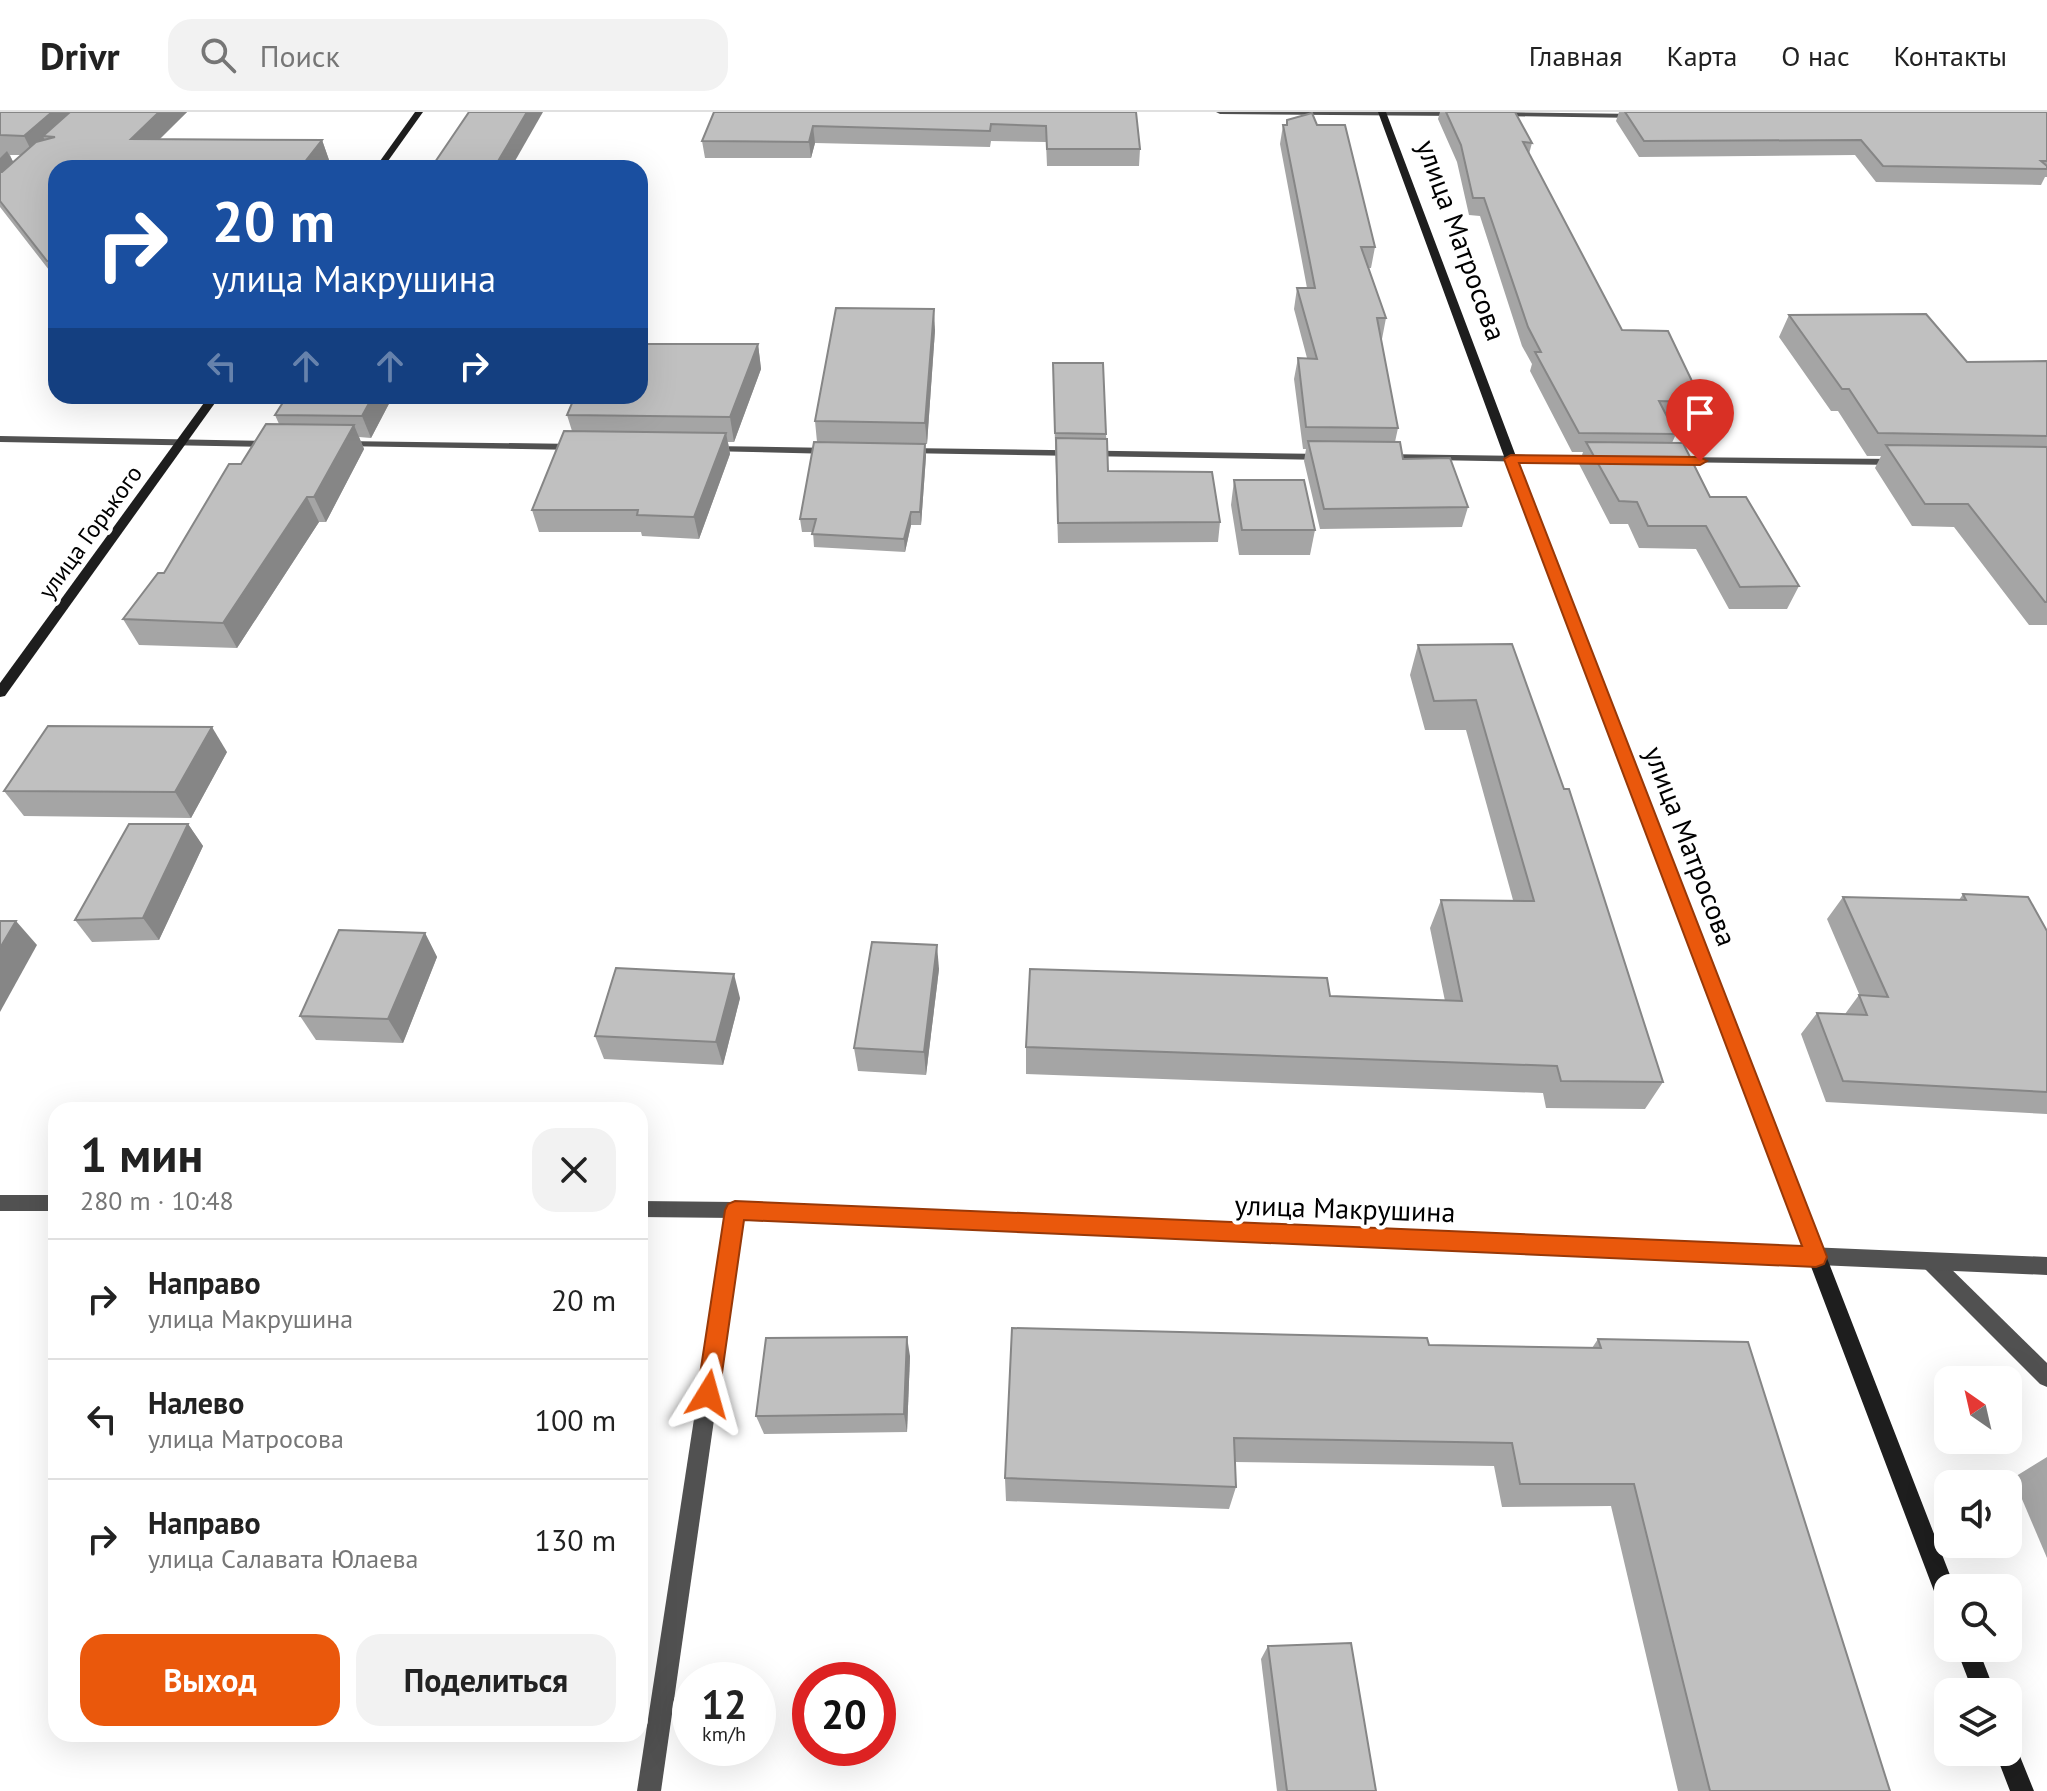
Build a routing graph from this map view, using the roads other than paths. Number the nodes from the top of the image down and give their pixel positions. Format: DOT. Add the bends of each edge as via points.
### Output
graph roads {
  1 [pos="419,112"];
  2 [pos="1220,112"];
  3 [pos="1383,112"];
  4 [pos="1478,114"];
  5 [pos="1493,114"];
  6 [pos="1652,116"];
  7 [pos="385,160"];
  8 [pos="209,404"];
  9 [pos="0,439"];
  10 [pos="182,442"];
  11 [pos="293,444"];
  12 [pos="324,444"];
  13 [pos="593,448"];
  14 [pos="704,449"];
  15 [pos="846,451"];
  16 [pos="894,451"];
  17 [pos="1337,457"];
  18 [pos="1368,457"];
  19 [pos="1511,459"];
  20 [pos="1621,460"];
  21 [pos="1653,460"];
  22 [pos="1905,463"];
  23 [pos="0,693"];
  24 [pos="0,1203"];
  25 [pos="48,1203"];
  26 [pos="648,1209"];
  27 [pos="735,1210"];
  28 [pos="1816,1257"];
  29 [pos="1932,1263"];
  30 [pos="2047,1266"];
  31 [pos="2047,1377"];
  32 [pos="1938,1574"];
  33 [pos="2012,1766"];
  34 [pos="649,1791"];
  35 [pos="2022,1791"];
  1 -- 7 [label="street"];
  2 -- 3 [label="street"];
  3 -- 4 [label="street"];
  3 -- 19 [label="street, улица Матросова"];
  5 -- 6 [label="street"];
  8 -- 10 [label="street, улица Горького"];
  9 -- 10 [label="street"];
  10 -- 11 [label="street"];
  10 -- 23 [label="street, улица Горького"];
  12 -- 13 [label="street"];
  14 -- 15 [label="street"];
  16 -- 17 [label="street"];
  18 -- 19 [label="street"];
  19 -- 20 [label="street"];
  19 -- 28 [label="street, улица Матросова"];
  21 -- 22 [label="street"];
  24 -- 25 [label="street"];
  26 -- 27 [label="street, улица Макрушина"];
  27 -- 28 [label="street, улица Макрушина"];
  27 -- 34 [label="street"];
  28 -- 29 [label="street, улица Макрушина"];
  28 -- 32 [label="street, улица Матросова"];
  29 -- 30 [label="street, улица Макрушина"];
  29 -- 31 [label="street"];
  33 -- 35 [label="street"];
}
